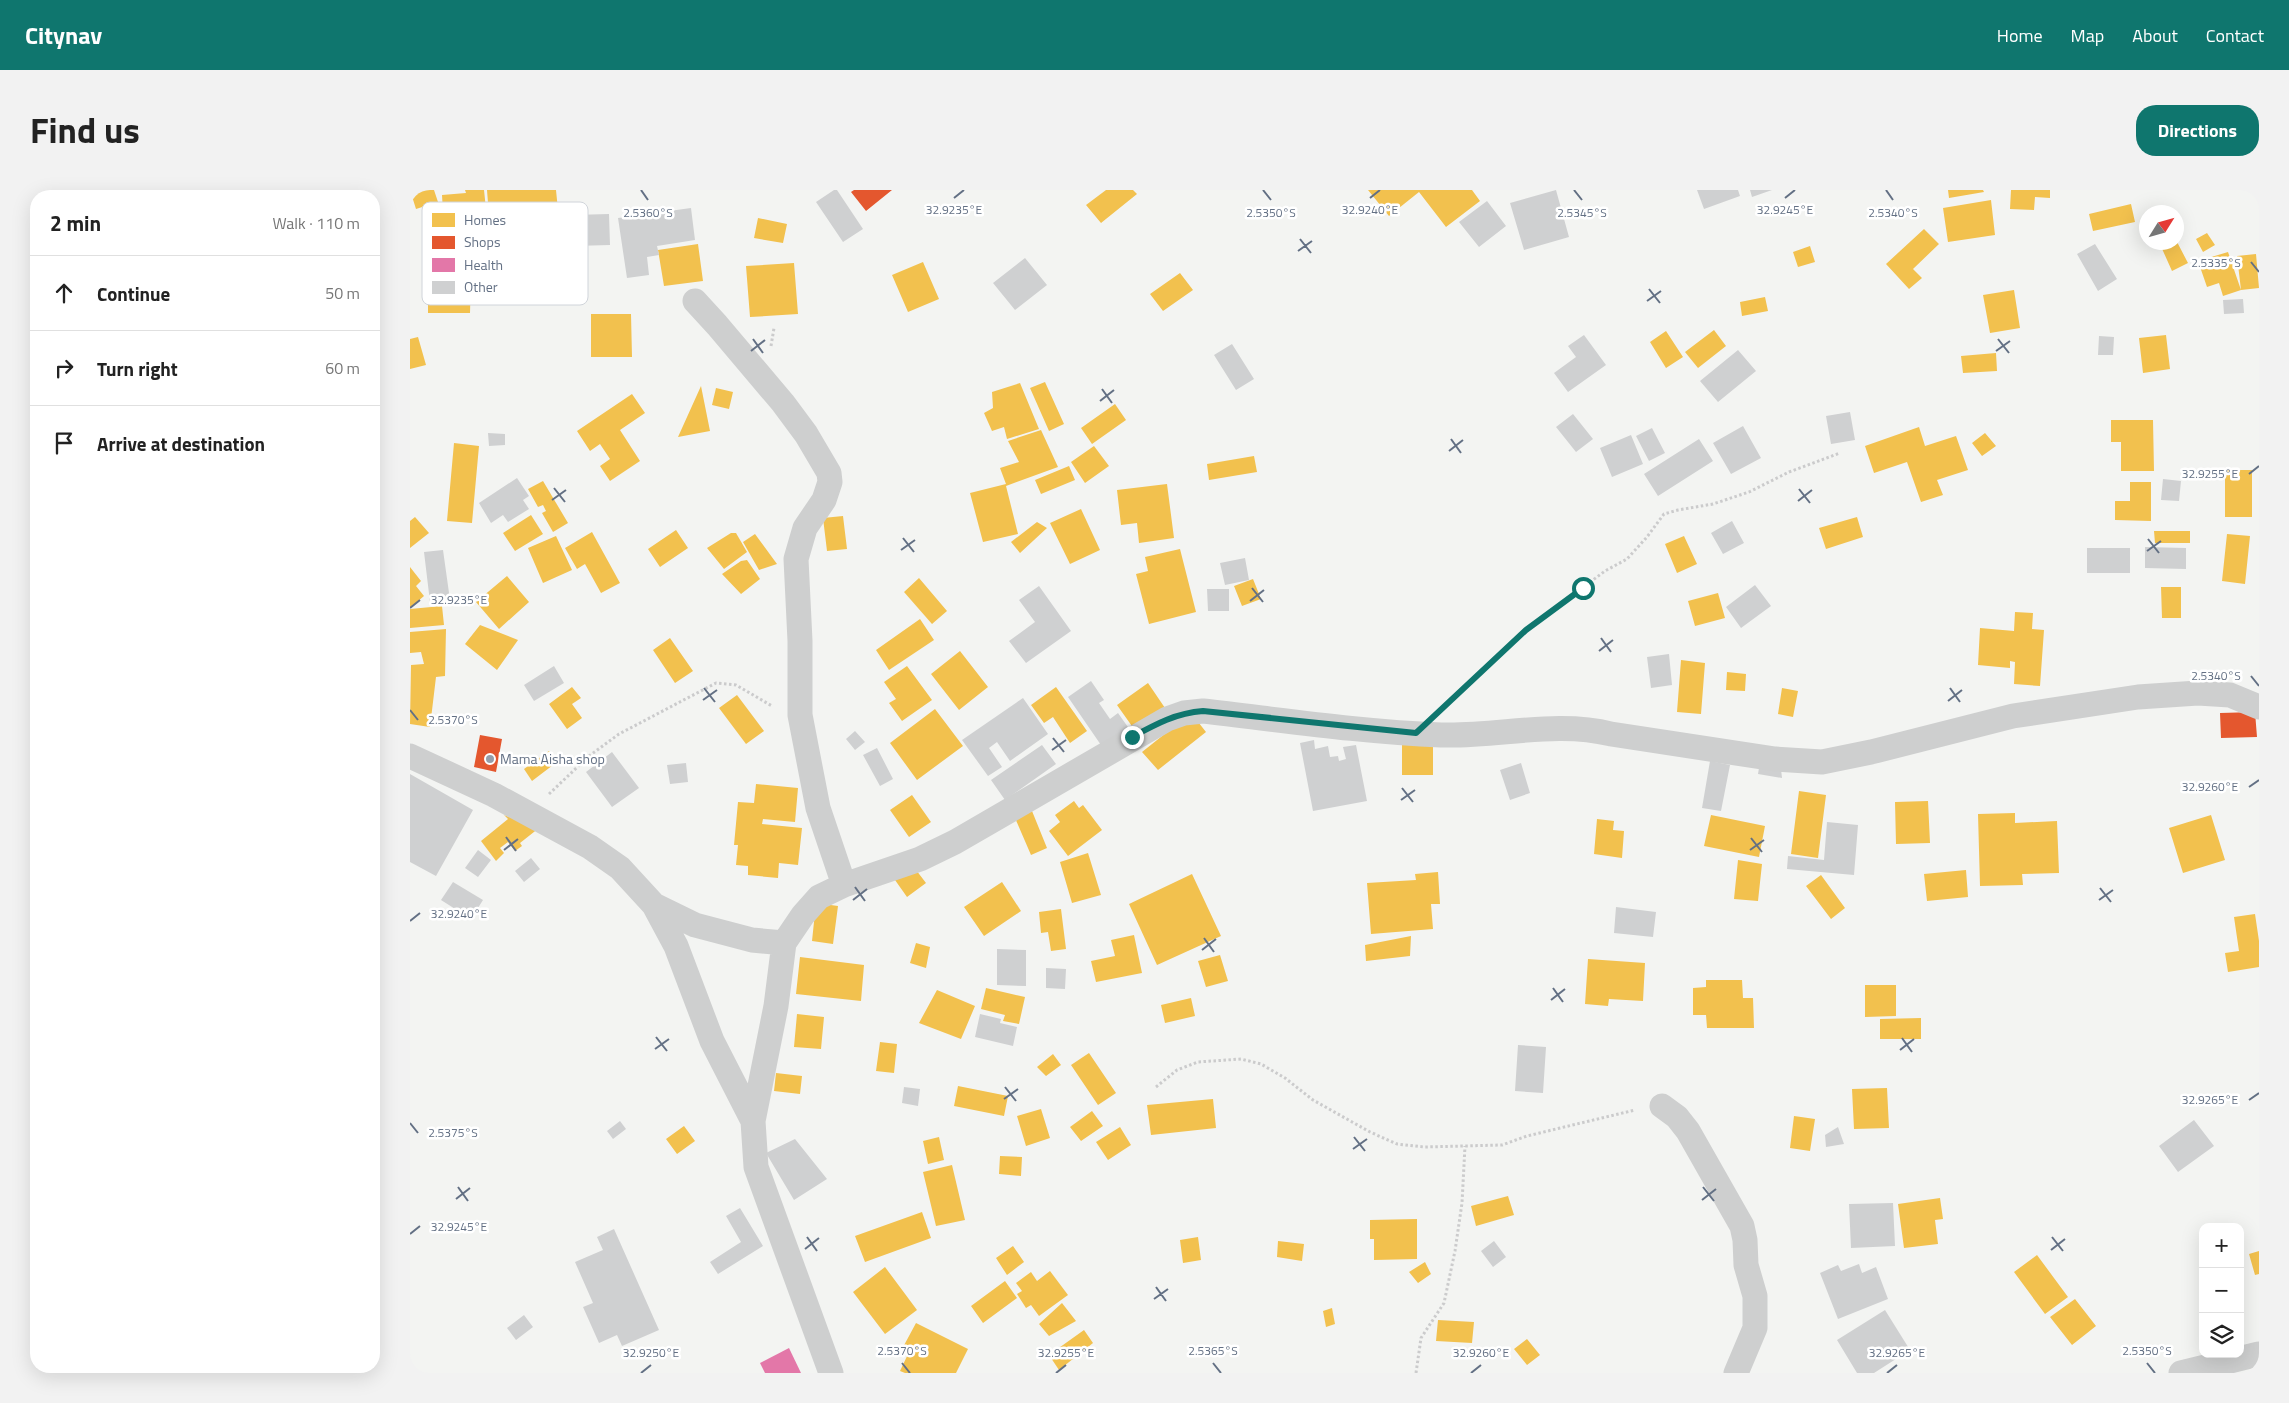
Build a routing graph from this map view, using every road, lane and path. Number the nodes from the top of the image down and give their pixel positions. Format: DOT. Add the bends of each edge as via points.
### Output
graph roads {
  1 [pos="694,301"];
  2 [pos="1840,453"];
  3 [pos="2259,706"];
  4 [pos="800,714"];
  5 [pos="1416,733"];
  6 [pos="410,756"];
  7 [pos="529,814"];
  8 [pos="844,885"];
  9 [pos="654,905"];
  10 [pos="784,943"];
  11 [pos="1156,1087"];
  12 [pos="1662,1106"];
  13 [pos="753,1120"];
  14 [pos="1465,1146"];
  15 [pos="2259,1354"];
  16 [pos="831,1373"];
  17 [pos="1416,1373"];
  18 [pos="1736,1373"];
  19 [pos="2182,1373"];
  1 -- 4 [label="street" via="783,403 829,472 830,482 824,500 804,528 796,559"];
  2 -- 5 [label="path" via="1789,472 1749,492 1713,504 1664,514 1627,559 1526,630"];
  3 -- 5 [label="street" via="2230,695 2198,692 2138,697 2013,716 1822,762 1775,759 1587,728 1443,735"];
  4 -- 7 [label="path" via="762,702 736,685 716,682 619,734 589,756"];
  4 -- 8 [label="street" via="818,808"];
  5 -- 8 [label="street" via="1203,711 1184,713 1132,737 955,842 920,859"];
  6 -- 7 [label="street"];
  7 -- 9 [label="street" via="590,847 620,868"];
  8 -- 10 [label="street" via="819,897"];
  9 -- 10 [label="street" via="695,925"];
  9 -- 13 [label="street" via="676,946 712,1041"];
  10 -- 13 [label="street" via="776,1006"];
  11 -- 14 [label="path" via="1177,1070 1198,1062 1241,1059 1261,1064 1313,1100 1397,1144"];
  12 -- 14 [label="path" via="1650,1106 1502,1145"];
  12 -- 18 [label="street" via="1688,1132 1742,1226 1746,1265 1755,1296 1755,1328"];
  13 -- 16 [label="street" via="756,1167"];
  14 -- 17 [label="path" via="1462,1203 1444,1303 1421,1338"];
  15 -- 19 [label="street"];
}
